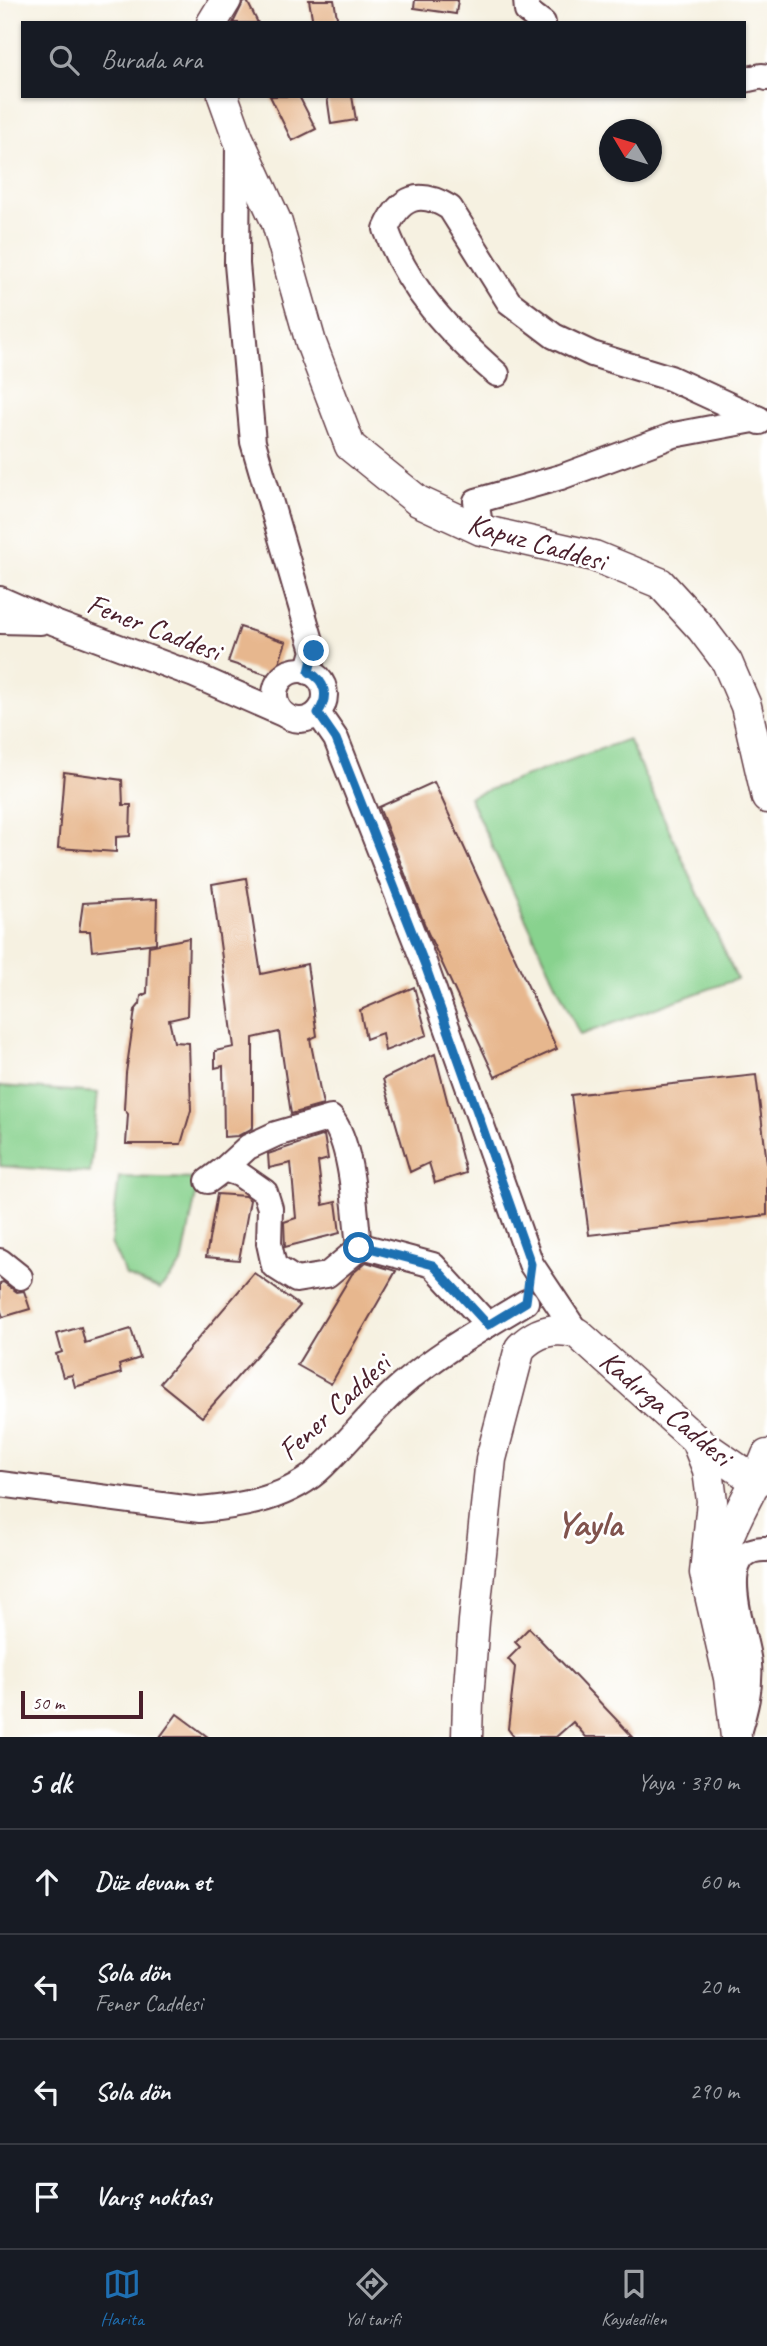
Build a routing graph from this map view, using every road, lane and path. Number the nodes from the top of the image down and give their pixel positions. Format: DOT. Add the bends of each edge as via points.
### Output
graph roads {
  1 [pos="226,0"];
  2 [pos="526,0"];
  3 [pos="213,21"];
  4 [pos="540,21"];
  5 [pos="767,78"];
  6 [pos="746,80"];
  7 [pos="224,98"];
  8 [pos="238,138"];
  9 [pos="497,374"];
  10 [pos="763,425"];
  11 [pos="481,530"];
  12 [pos="0,599"];
  13 [pos="0,621"];
  14 [pos="55,623"];
  15 [pos="309,672"];
  16 [pos="318,713"];
  17 [pos="285,715"];
  18 [pos="767,798"];
  19 [pos="359,1248"];
  20 [pos="0,1261"];
  21 [pos="531,1264"];
  22 [pos="20,1277"];
  23 [pos="526,1302"];
  24 [pos="488,1325"];
  25 [pos="577,1333"];
  26 [pos="520,1348"];
  27 [pos="695,1440"];
  28 [pos="767,1442"];
  29 [pos="764,1479"];
  30 [pos="0,1484"];
  31 [pos="767,1549"];
  32 [pos="714,1615"];
  33 [pos="467,1737"];
  34 [pos="736,1737"];
  1 -- 3 [label="main road"];
  2 -- 4 [label="street" via="527,11"];
  5 -- 6 [label="street"];
  7 -- 8 [label="main road, Kapuz Caddesi"];
  8 -- 11 [label="main road, Kapuz Caddesi" via="277,223 310,343 350,446 418,501"];
  8 -- 15 [label="street" via="237,264 253,442 314,651"];
  9 -- 10 [label="street" via="433,312 396,256 386,229 394,209 411,199 435,199 450,208 509,302 554,336 592,354 670,378"];
  10 -- 11 [label="street" via="674,435 561,477 477,501"];
  11 -- 18 [label="main road, Kapuz Caddesi" via="594,556 660,583 727,662 746,706"];
  12 -- 14 [label="street, Fener Caddesi"];
  13 -- 14 [label="street"];
  14 -- 17 [label="street, Fener Caddesi"];
  15 -- 16 [label="street" via="325,690"];
  15 -- 17 [label="street" via="293,672 277,687 277,703"];
  16 -- 17 [label="street" via="299,720"];
  16 -- 21 [label="street" via="336,739 425,965"];
  19 -- 19 [label="street" via="327,1275 296,1280 275,1266 269,1243 271,1208 265,1192 239,1174 216,1175 248,1147 331,1118 339,1127 350,1169"];
  19 -- 24 [label="street" via="433,1265"];
  20 -- 22 [label="street"];
  21 -- 23 [label="street"];
  21 -- 25 [label="street"];
  23 -- 24 [label="street, Fener Caddesi"];
  23 -- 26 [label="street"];
  24 -- 30 [label="street, Fener Caddesi" via="398,1389 322,1468 293,1488 261,1500 200,1510"];
  25 -- 26 [label="main road" via="563,1328 544,1332"];
  25 -- 27 [label="main road, Kadırga Caddesi"];
  26 -- 33 [label="main road" via="491,1459"];
  27 -- 28 [label="main road" via="720,1448 747,1449"];
  27 -- 29 [label="main road, Kadırga Caddesi"];
  27 -- 32 [label="main road" via="708,1469 712,1501 705,1573"];
  29 -- 32 [label="main road" via="728,1536"];
  31 -- 34 [label="street" via="746,1555 735,1569 734,1595 749,1663 748,1698"];
  32 -- 34 [label="main road" via="729,1678"];
}
